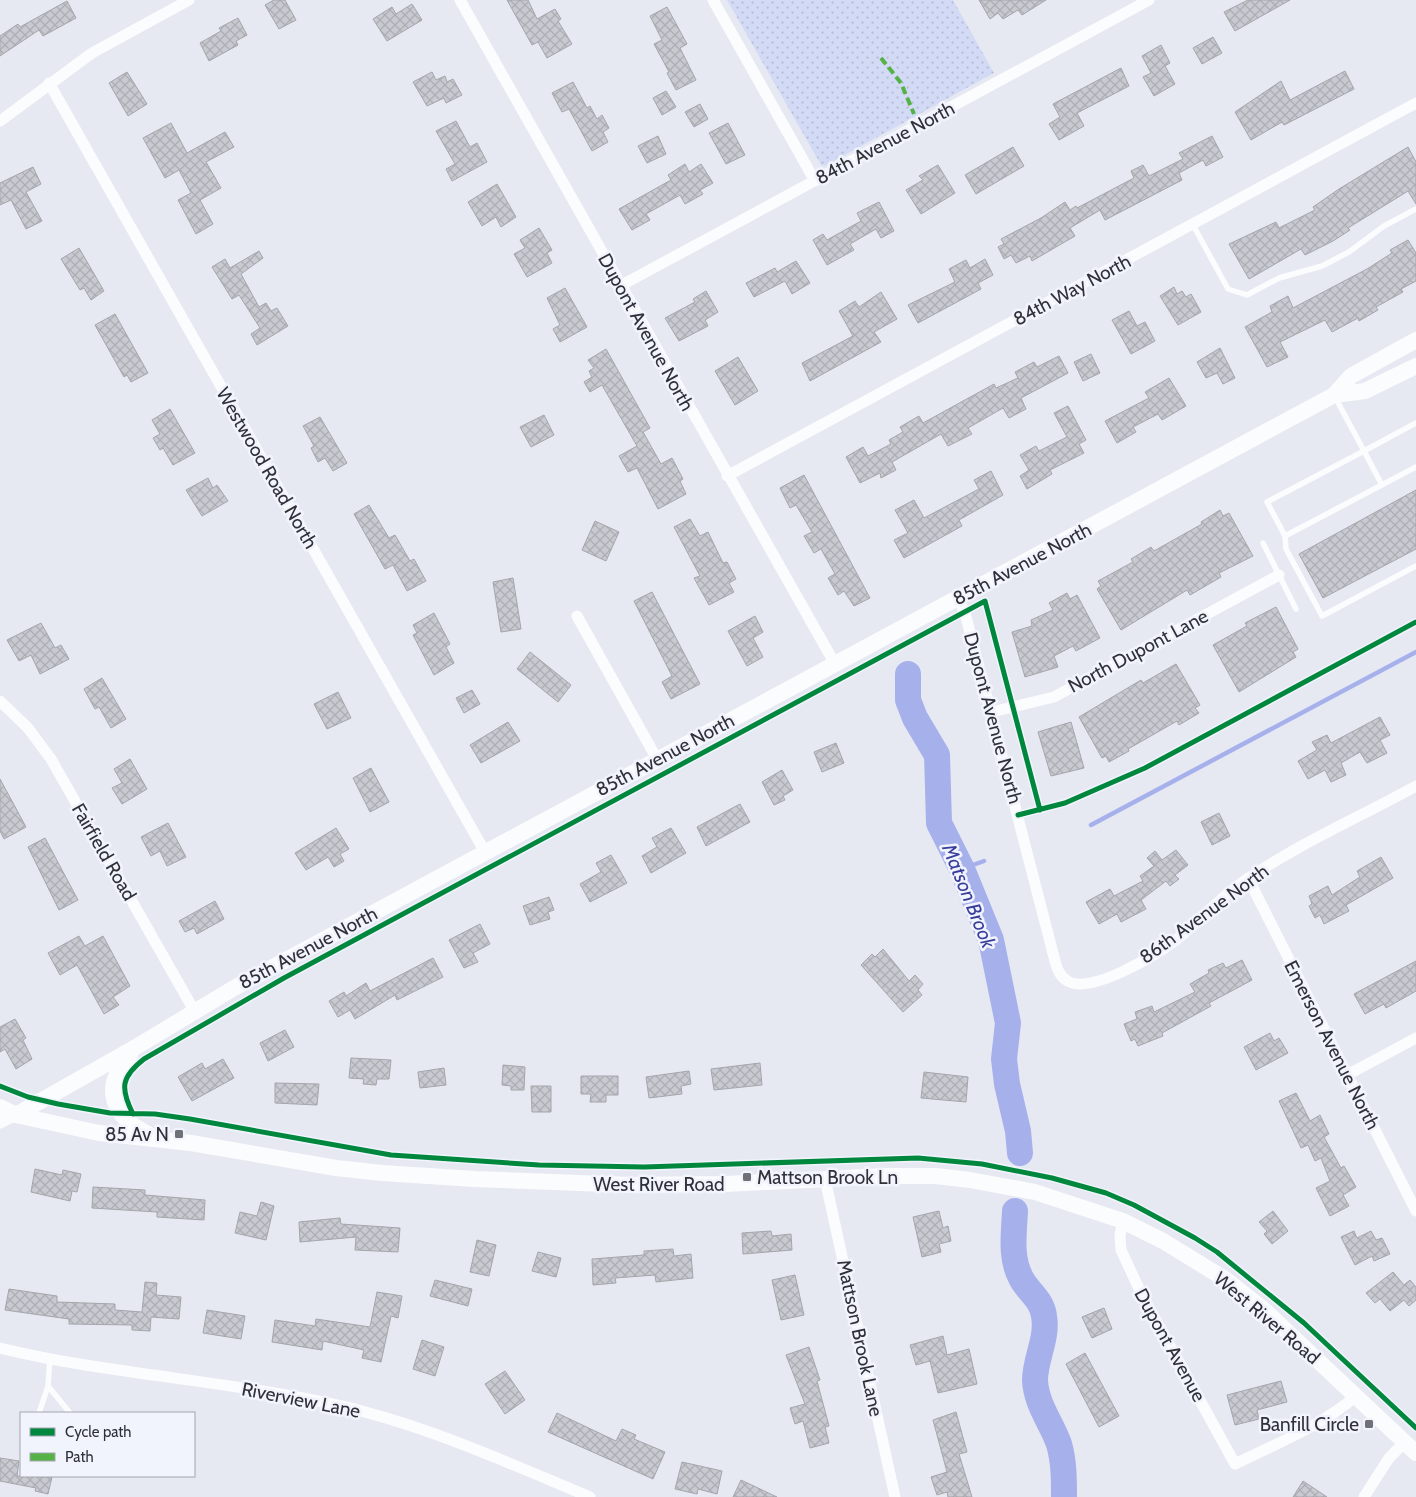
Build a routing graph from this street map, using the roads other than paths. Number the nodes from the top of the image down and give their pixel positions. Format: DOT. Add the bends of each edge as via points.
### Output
graph roads {
  1 [pos="189,0"];
  2 [pos="460,0"];
  3 [pos="713,0"];
  4 [pos="1150,0"];
  5 [pos="49,83"];
  6 [pos="1416,103"];
  7 [pos="0,121"];
  8 [pos="815,180"];
  9 [pos="1416,209"];
  10 [pos="1193,225"];
  11 [pos="620,286"];
  12 [pos="1416,340"];
  13 [pos="1416,366"];
  14 [pos="1334,396"];
  15 [pos="1416,423"];
  16 [pos="1364,451"];
  17 [pos="1416,467"];
  18 [pos="728,476"];
  19 [pos="1382,485"];
  20 [pos="1285,536"];
  21 [pos="1262,543"];
  22 [pos="1416,566"];
  23 [pos="1279,575"];
  24 [pos="958,599"];
  25 [pos="1296,609"];
  26 [pos="577,616"];
  27 [pos="835,664"];
  28 [pos="0,701"];
  29 [pos="992,712"];
  30 [pos="657,759"];
  31 [pos="1416,786"];
  32 [pos="485,852"];
  33 [pos="1248,878"];
  34 [pos="1067,981"];
  35 [pos="194,1012"];
  36 [pos="1416,1038"];
  37 [pos="136,1047"];
  38 [pos="1347,1075"];
  39 [pos="0,1107"];
  40 [pos="16,1115"];
  41 [pos="0,1124"];
  42 [pos="154,1138"];
  43 [pos="825,1179"];
  44 [pos="1416,1211"];
  45 [pos="1124,1221"];
  46 [pos="0,1348"];
  47 [pos="50,1358"];
  48 [pos="48,1386"];
  49 [pos="1356,1396"];
  50 [pos="39,1412"];
  51 [pos="69,1412"];
  52 [pos="1410,1448"];
  53 [pos="590,1497"];
  54 [pos="895,1497"];
  55 [pos="1364,1497"];
  1 -- 5 [label="street" via="92,53"];
  2 -- 11 [label="street, Dupont Avenue North"];
  3 -- 8 [label="street"];
  4 -- 8 [label="street, 84th Avenue North"];
  5 -- 7 [label="street"];
  5 -- 32 [label="street, Westwood Road North"];
  6 -- 10 [label="street, 84th Way North"];
  8 -- 11 [label="street, 84th Avenue North"];
  9 -- 10 [label="lane" via="1322,266 1278,278 1247,295 1228,289"];
  10 -- 18 [label="street, 84th Way North"];
  11 -- 18 [label="street, Dupont Avenue North"];
  12 -- 14 [label="street, 85th Avenue North" via="1351,376"];
  13 -- 14 [label="street, 85th Avenue North" via="1365,391"];
  14 -- 16 [label="lane"];
  14 -- 24 [label="street, 85th Avenue North"];
  15 -- 16 [label="lane"];
  16 -- 19 [label="lane"];
  16 -- 20 [label="lane" via="1267,502"];
  17 -- 19 [label="lane"];
  18 -- 27 [label="street, Dupont Avenue North"];
  19 -- 20 [label="lane"];
  20 -- 22 [label="lane" via="1286,550 1322,616"];
  21 -- 23 [label="lane"];
  23 -- 25 [label="lane"];
  23 -- 29 [label="street, North Dupont Lane" via="1054,697"];
  24 -- 27 [label="street, 85th Avenue North"];
  24 -- 29 [label="street, Dupont Avenue North" via="965,613"];
  26 -- 30 [label="street"];
  27 -- 30 [label="street, 85th Avenue North"];
  28 -- 35 [label="street, Fairfield Road" via="28,728 52,759"];
  29 -- 34 [label="street, Dupont Avenue North" via="1055,961 1059,973"];
  30 -- 32 [label="street, 85th Avenue North"];
  31 -- 33 [label="street, 86th Avenue North"];
  32 -- 35 [label="street, 85th Avenue North"];
  33 -- 34 [label="street, 86th Avenue North" via="1176,940 1149,958 1096,981 1078,984"];
  33 -- 38 [label="street, Emerson Avenue North"];
  35 -- 37 [label="street, 85th Avenue North"];
  36 -- 38 [label="street"];
  37 -- 40 [label="street, 85th Avenue North"];
  37 -- 42 [label="street" via="117,1071 114,1099 124,1120"];
  38 -- 44 [label="street, Emerson Avenue North"];
  39 -- 40 [label="street, West River Road"];
  40 -- 41 [label="street, 85th Avenue North"];
  40 -- 42 [label="street, West River Road" via="99,1133"];
  42 -- 43 [label="street, West River Road" via="336,1168 475,1180 639,1185"];
  43 -- 45 [label="street, West River Road" via="936,1176 970,1180 1064,1200"];
  43 -- 54 [label="street, Mattson Brook Lane"];
  45 -- 49 [label="street, West River Road" via="1225,1279 1262,1308"];
  45 -- 49 [label="street, Dupont Avenue" via="1120,1243 1125,1259 1235,1464 1299,1433"];
  46 -- 47 [label="street, Riverview Lane"];
  47 -- 48 [label="lane"];
  47 -- 53 [label="street, Riverview Lane" via="313,1400 378,1415 441,1435"];
  48 -- 50 [label="lane"];
  48 -- 51 [label="lane"];
  49 -- 52 [label="street, West River Road"];
  52 -- 55 [label="street" via="1389,1458"];
}
